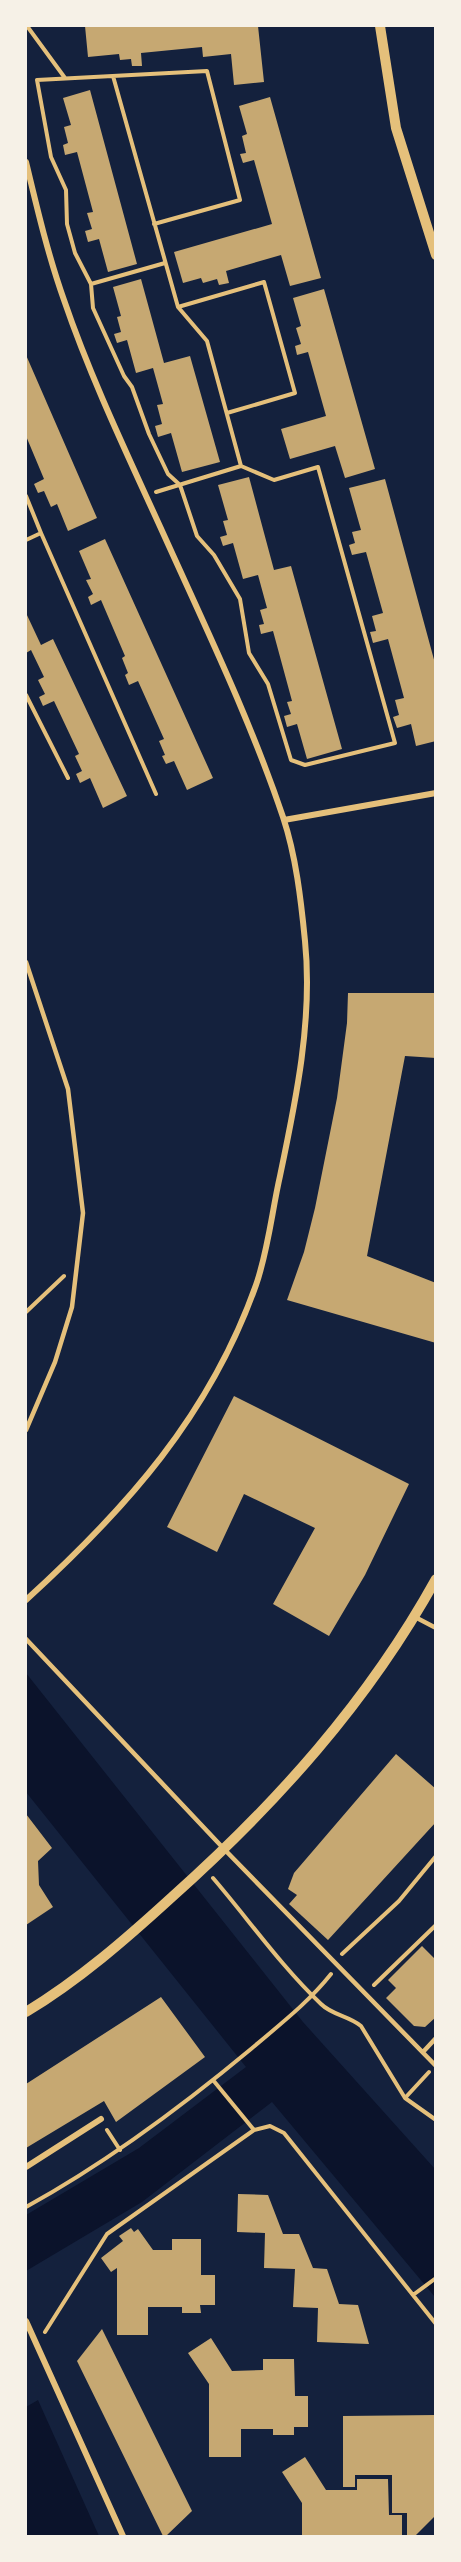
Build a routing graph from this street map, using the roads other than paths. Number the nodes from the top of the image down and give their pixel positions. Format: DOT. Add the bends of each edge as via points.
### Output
graph roads {
  1 [pos="380,26"];
  2 [pos="26,162"];
  3 [pos="435,255"];
  4 [pos="435,793"];
  5 [pos="284,820"];
  6 [pos="26,962"];
  7 [pos="26,1430"];
  8 [pos="435,1579"];
  9 [pos="26,1600"];
  10 [pos="415,1617"];
  11 [pos="435,1628"];
  12 [pos="26,1639"];
  13 [pos="225,1850"];
  14 [pos="26,2012"];
  15 [pos="435,2038"];
  16 [pos="423,2052"];
  17 [pos="435,2065"];
  18 [pos="101,2119"];
  19 [pos="26,2167"];
  20 [pos="26,2321"];
  21 [pos="123,2536"];
  1 -- 3 [label="street" via="396,128"];
  2 -- 5 [label="street" via="63,299 91,371 216,646"];
  4 -- 5 [label="street"];
  5 -- 9 [label="street" via="306,945 307,997 294,1106 258,1282 232,1344 164,1456 114,1514"];
  6 -- 7 [label="lane" via="68,1089 83,1213 72,1307 55,1362"];
  8 -- 10 [label="street"];
  10 -- 11 [label="lane"];
  10 -- 13 [label="street" via="319,1750"];
  12 -- 13 [label="lane"];
  13 -- 14 [label="street" via="78,1978"];
  13 -- 16 [label="lane"];
  15 -- 16 [label="lane"];
  16 -- 17 [label="lane"];
  18 -- 19 [label="street"];
  20 -- 21 [label="street"];
}
